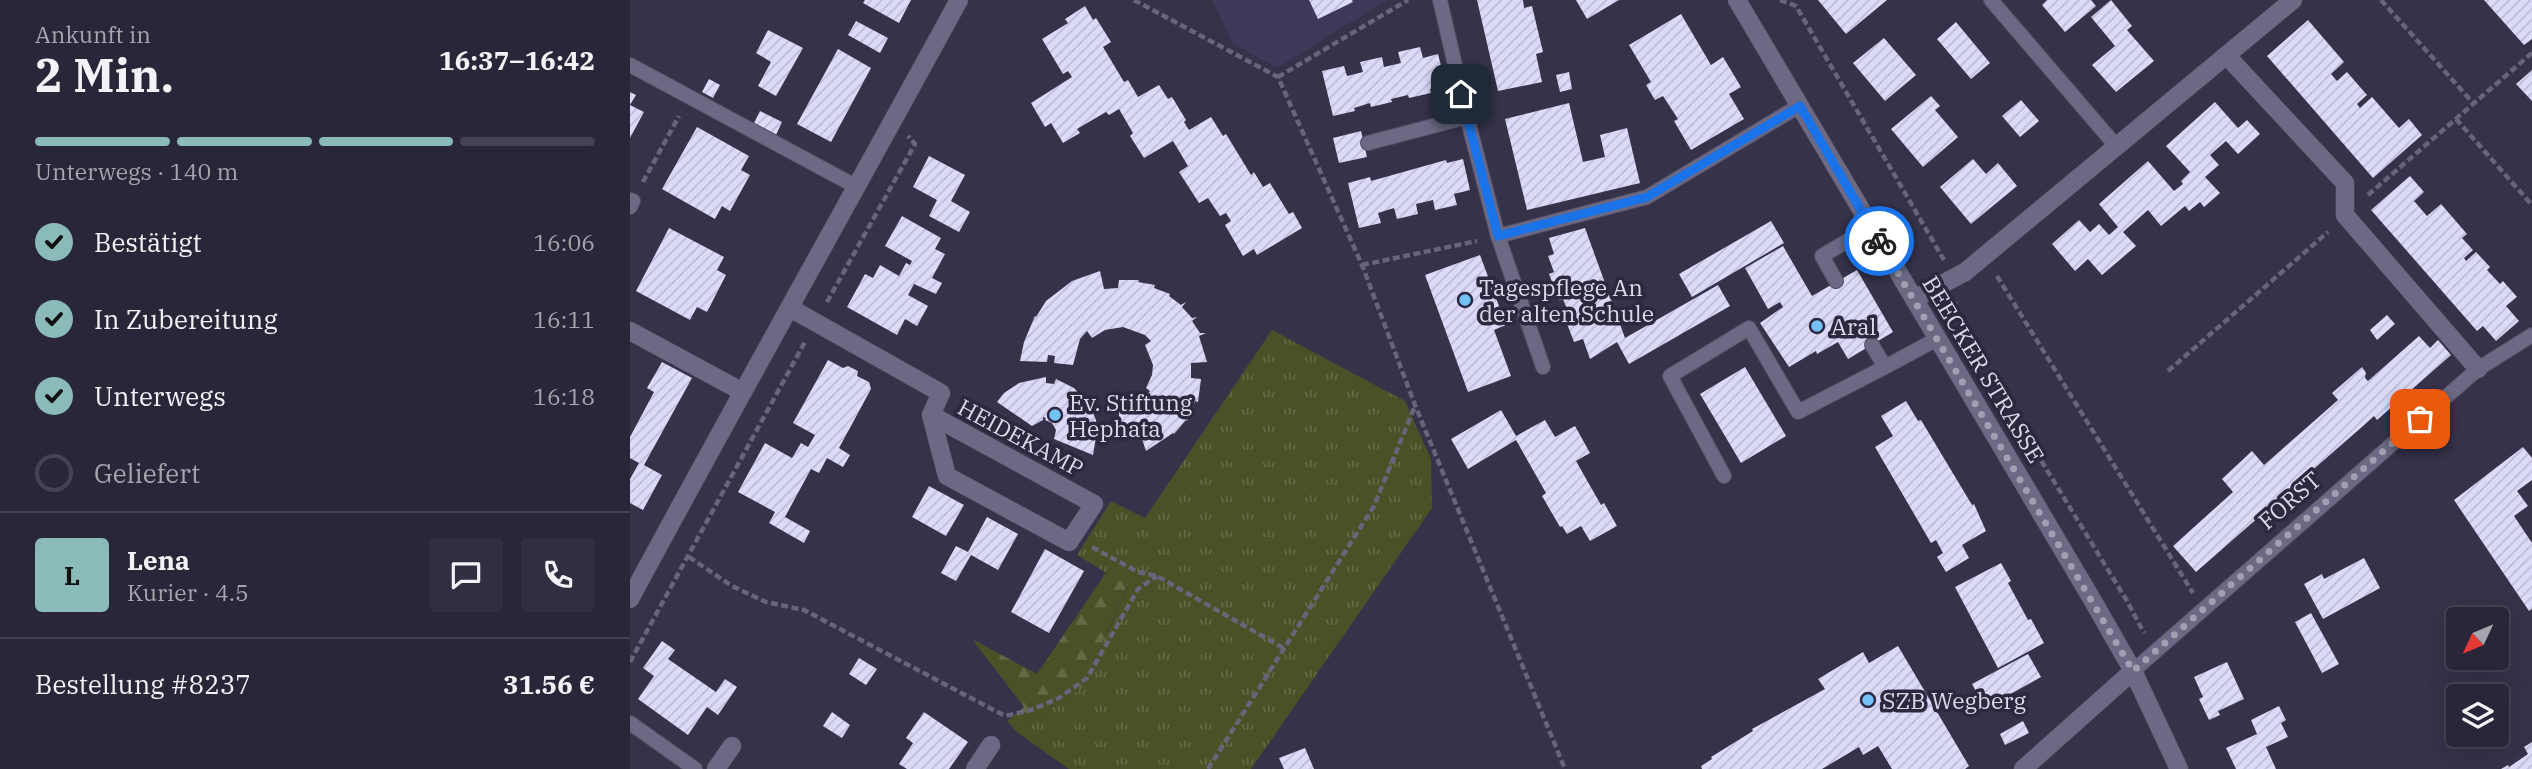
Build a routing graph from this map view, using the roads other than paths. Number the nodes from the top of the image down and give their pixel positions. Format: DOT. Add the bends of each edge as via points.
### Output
graph roads {
  1 [pos="959,0"];
  2 [pos="1440,0"];
  3 [pos="1737,0"];
  4 [pos="1991,0"];
  5 [pos="2293,0"];
  6 [pos="2227,56"];
  7 [pos="630,65"];
  8 [pos="1800,106"];
  9 [pos="1467,117"];
  10 [pos="1368,143"];
  11 [pos="2117,148"];
  12 [pos="857,187"];
  13 [pos="1871,227"];
  14 [pos="1498,236"];
  15 [pos="1836,281"];
  16 [pos="1914,299"];
  17 [pos="790,308"];
  18 [pos="630,331"];
  19 [pos="2532,335"];
  20 [pos="1937,339"];
  21 [pos="1871,345"];
  22 [pos="1543,367"];
  23 [pos="1885,368"];
  24 [pos="2479,369"];
  25 [pos="741,391"];
  26 [pos="930,415"];
  27 [pos="1724,476"];
  28 [pos="630,599"];
  29 [pos="2133,671"];
  30 [pos="630,723"];
  31 [pos="991,745"];
  32 [pos="732,746"];
  33 [pos="695,769"];
  34 [pos="716,769"];
  35 [pos="975,769"];
  36 [pos="2023,769"];
  37 [pos="2179,769"];
  1 -- 12 [label="street"];
  2 -- 9 [label="lane"];
  3 -- 8 [label="street, BEECKER STRASSE"];
  4 -- 11 [label="lane"];
  5 -- 6 [label="street"];
  6 -- 11 [label="street"];
  6 -- 24 [label="street" via="2345,183 2345,215"];
  7 -- 12 [label="lane"];
  8 -- 13 [label="street, BEECKER STRASSE"];
  8 -- 14 [label="lane" via="1647,197"];
  9 -- 10 [label="lane"];
  9 -- 14 [label="lane"];
  11 -- 16 [label="street" via="1965,272"];
  12 -- 17 [label="street"];
  13 -- 15 [label="lane" via="1822,256"];
  13 -- 16 [label="street, BEECKER STRASSE"];
  14 -- 22 [label="lane"];
  16 -- 20 [label="street, BEECKER STRASSE"];
  17 -- 25 [label="street"];
  17 -- 26 [label="street, HEIDEKAMP" via="941,393"];
  18 -- 25 [label="street"];
  19 -- 24 [label="lane, FORST"];
  20 -- 23 [label="lane"];
  20 -- 29 [label="street, BEECKER STRASSE"];
  21 -- 23 [label="lane"];
  23 -- 27 [label="lane" via="1798,412 1749,328 1670,376"];
  24 -- 29 [label="lane, FORST"];
  25 -- 28 [label="street"];
  26 -- 26 [label="street, HEIDEKAMP" via="947,476 1069,542 1094,504"];
  29 -- 36 [label="street"];
  29 -- 37 [label="street, BEECKER STRASSE"];
  30 -- 33 [label="lane"];
  31 -- 35 [label="street"];
  32 -- 34 [label="street"];
}
